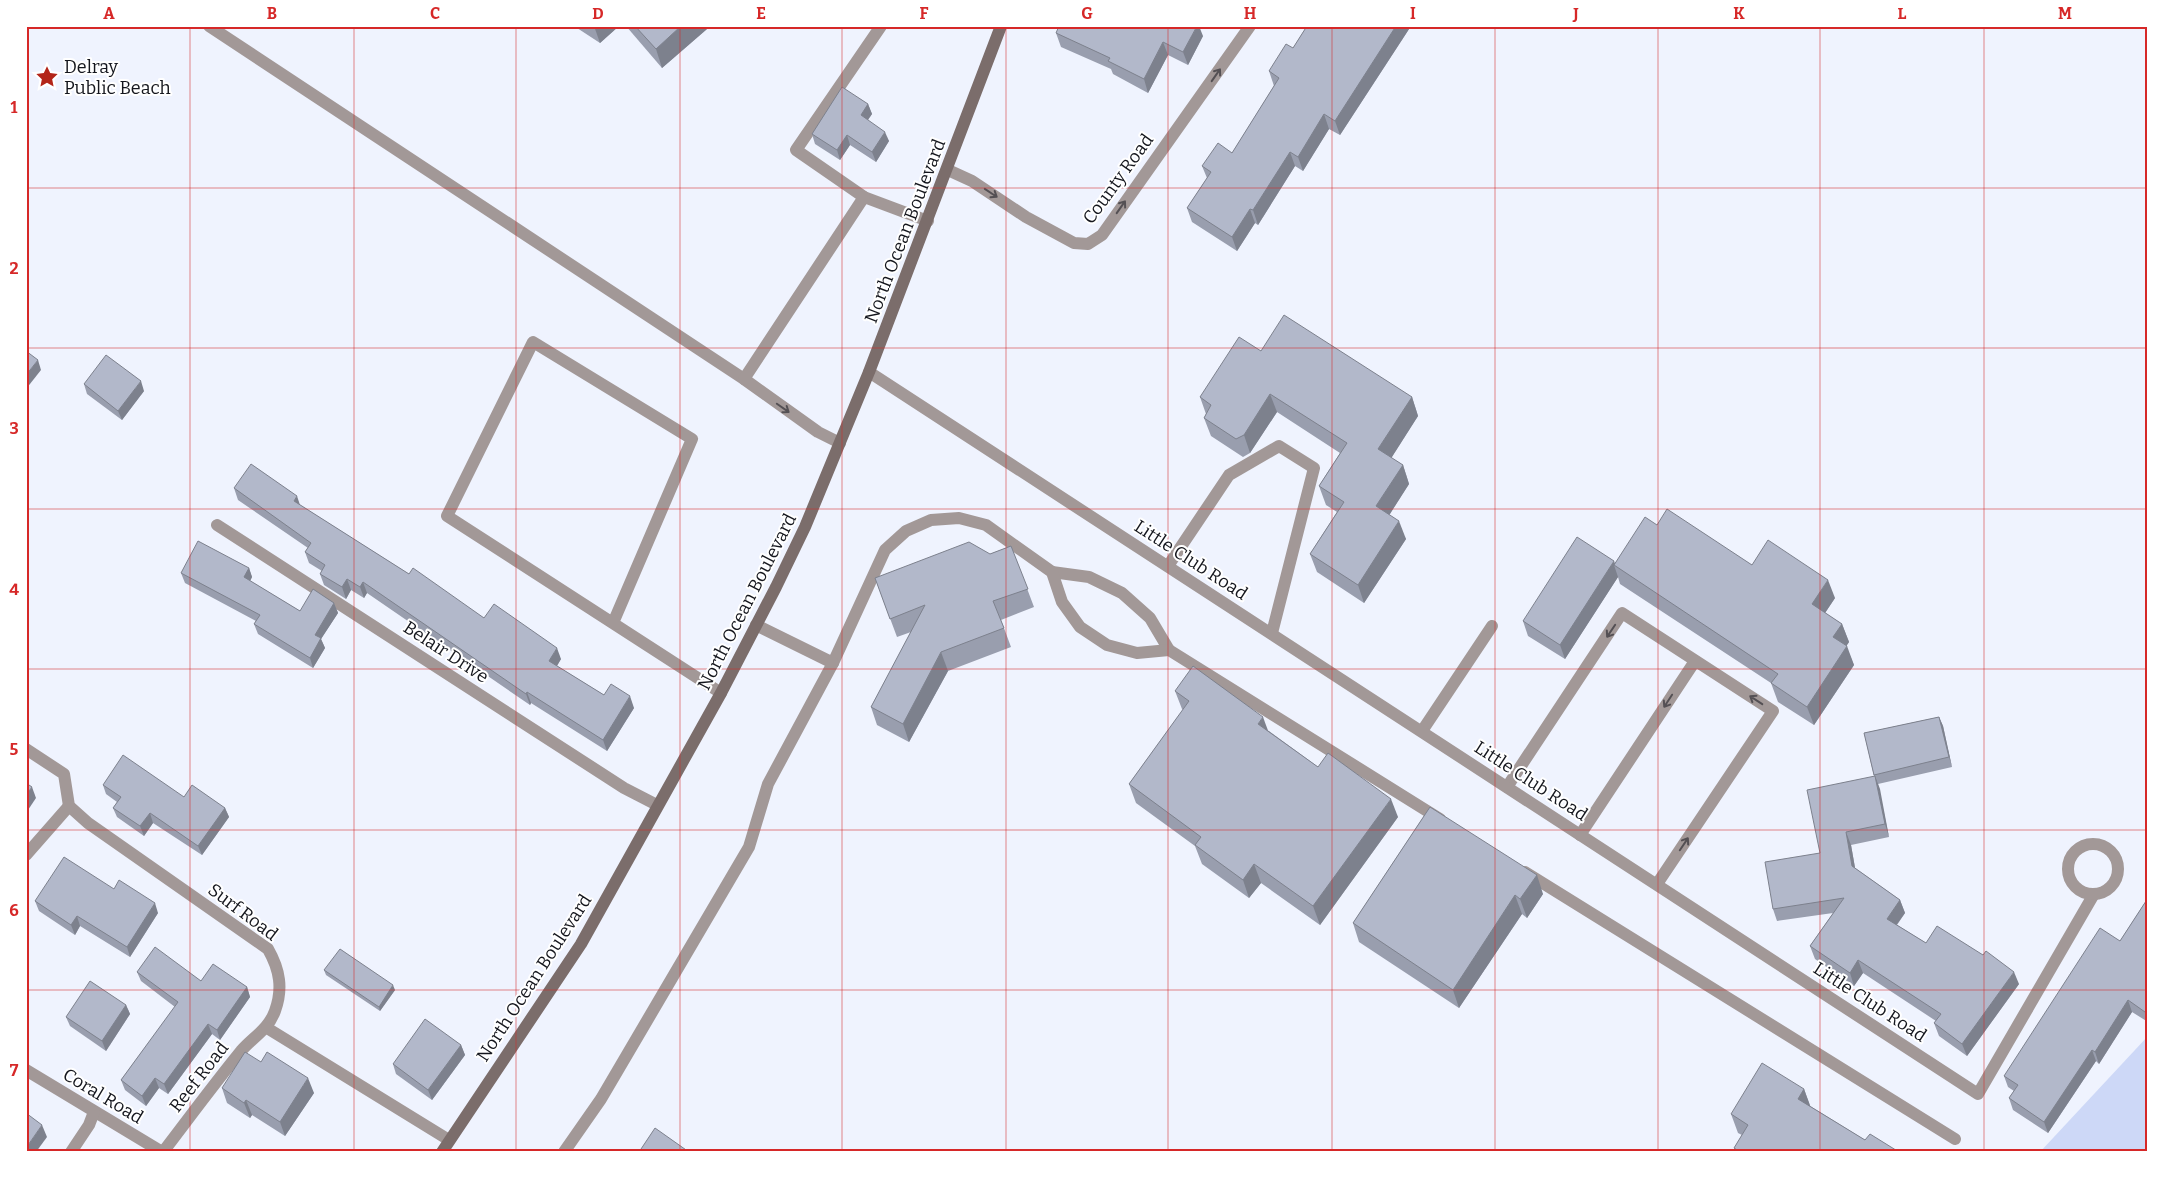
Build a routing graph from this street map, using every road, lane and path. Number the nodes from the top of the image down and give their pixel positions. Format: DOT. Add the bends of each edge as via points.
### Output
graph roads {
  1 [pos="209,26"];
  2 [pos="881,26"];
  3 [pos="1001,26"];
  4 [pos="1250,26"];
  5 [pos="948,170"];
  6 [pos="864,197"];
  7 [pos="928,221"];
  8 [pos="870,372"];
  9 [pos="744,380"];
  10 [pos="840,443"];
  11 [pos="218,525"];
  12 [pos="1168,566"];
  13 [pos="1052,572"];
  14 [pos="613,623"];
  15 [pos="756,625"];
  16 [pos="1492,626"];
  17 [pos="1272,634"];
  18 [pos="1168,650"];
  19 [pos="1695,660"];
  20 [pos="833,663"];
  21 [pos="721,693"];
  22 [pos="1422,731"];
  23 [pos="26,749"];
  24 [pos="1507,786"];
  25 [pos="657,805"];
  26 [pos="69,806"];
  27 [pos="1448,824"];
  28 [pos="1580,835"];
  29 [pos="26,855"];
  30 [pos="1515,866"];
  31 [pos="1657,884"];
  32 [pos="2094,894"];
  33 [pos="267,1028"];
  34 [pos="26,1070"];
  35 [pos="94,1112"];
  36 [pos="1955,1139"];
  37 [pos="450,1140"];
  38 [pos="70,1152"];
  39 [pos="163,1152"];
  40 [pos="442,1152"];
  41 [pos="564,1152"];
  1 -- 9 [label="street"];
  2 -- 6 [label="street" via="796,150"];
  3 -- 5 [label="main road, North Ocean Boulevard"];
  5 -- 4 [label="street, County Road, one-way" via="972,181 1055,234 1074,243 1088,244 1102,235"];
  5 -- 7 [label="main road, North Ocean Boulevard"];
  6 -- 7 [label="street"];
  6 -- 9 [label="street"];
  7 -- 8 [label="main road, North Ocean Boulevard"];
  8 -- 10 [label="main road, North Ocean Boulevard"];
  8 -- 12 [label="street, Little Club Road"];
  9 -- 10 [label="street, one-way" via="818,432"];
  10 -- 15 [label="main road, North Ocean Boulevard" via="805,527"];
  11 -- 25 [label="street, Belair Drive" via="624,788"];
  12 -- 17 [label="street, Little Club Road"];
  12 -- 17 [label="street" via="1229,474 1279,446 1314,468"];
  13 -- 18 [label="street" via="1089,577 1122,593 1150,618"];
  13 -- 18 [label="street" via="1062,602 1080,627 1107,645 1137,652"];
  13 -- 20 [label="street" via="986,525 959,518 931,520 906,531 885,550"];
  14 -- 14 [label="street" via="447,516 533,342 692,439"];
  14 -- 21 [label="street"];
  15 -- 20 [label="street"];
  15 -- 21 [label="main road, North Ocean Boulevard"];
  16 -- 22 [label="street"];
  17 -- 22 [label="street, Little Club Road"];
  18 -- 27 [label="street"];
  19 -- 24 [label="street, one-way" via="1622,613"];
  19 -- 28 [label="street, one-way"];
  31 -- 19 [label="street, one-way" via="1773,711"];
  20 -- 41 [label="street" via="768,784 749,847 602,1100"];
  21 -- 25 [label="main road, North Ocean Boulevard"];
  22 -- 24 [label="street, Little Club Road"];
  23 -- 26 [label="street" via="64,774"];
  24 -- 28 [label="street, Little Club Road"];
  25 -- 37 [label="main road, North Ocean Boulevard" via="581,944"];
  26 -- 29 [label="street"];
  26 -- 33 [label="street, Surf Road" via="88,823 268,950 277,965 281,988"];
  28 -- 31 [label="street, Little Club Road"];
  30 -- 36 [label="street"];
  31 -- 32 [label="street, Little Club Road" via="1978,1094"];
  32 -- 32 [label="street, Little Club Road" via="2112,885 2118,867 2116,857 2109,850 2101,844 2091,843 2074,852 2067,870 2076,888"];
  33 -- 37 [label="street"];
  33 -- 39 [label="street, Reef Road" via="242,1050"];
  34 -- 35 [label="street, Coral Road"];
  35 -- 38 [label="street"];
  35 -- 39 [label="street, Coral Road"];
  37 -- 40 [label="main road, North Ocean Boulevard"];
}
